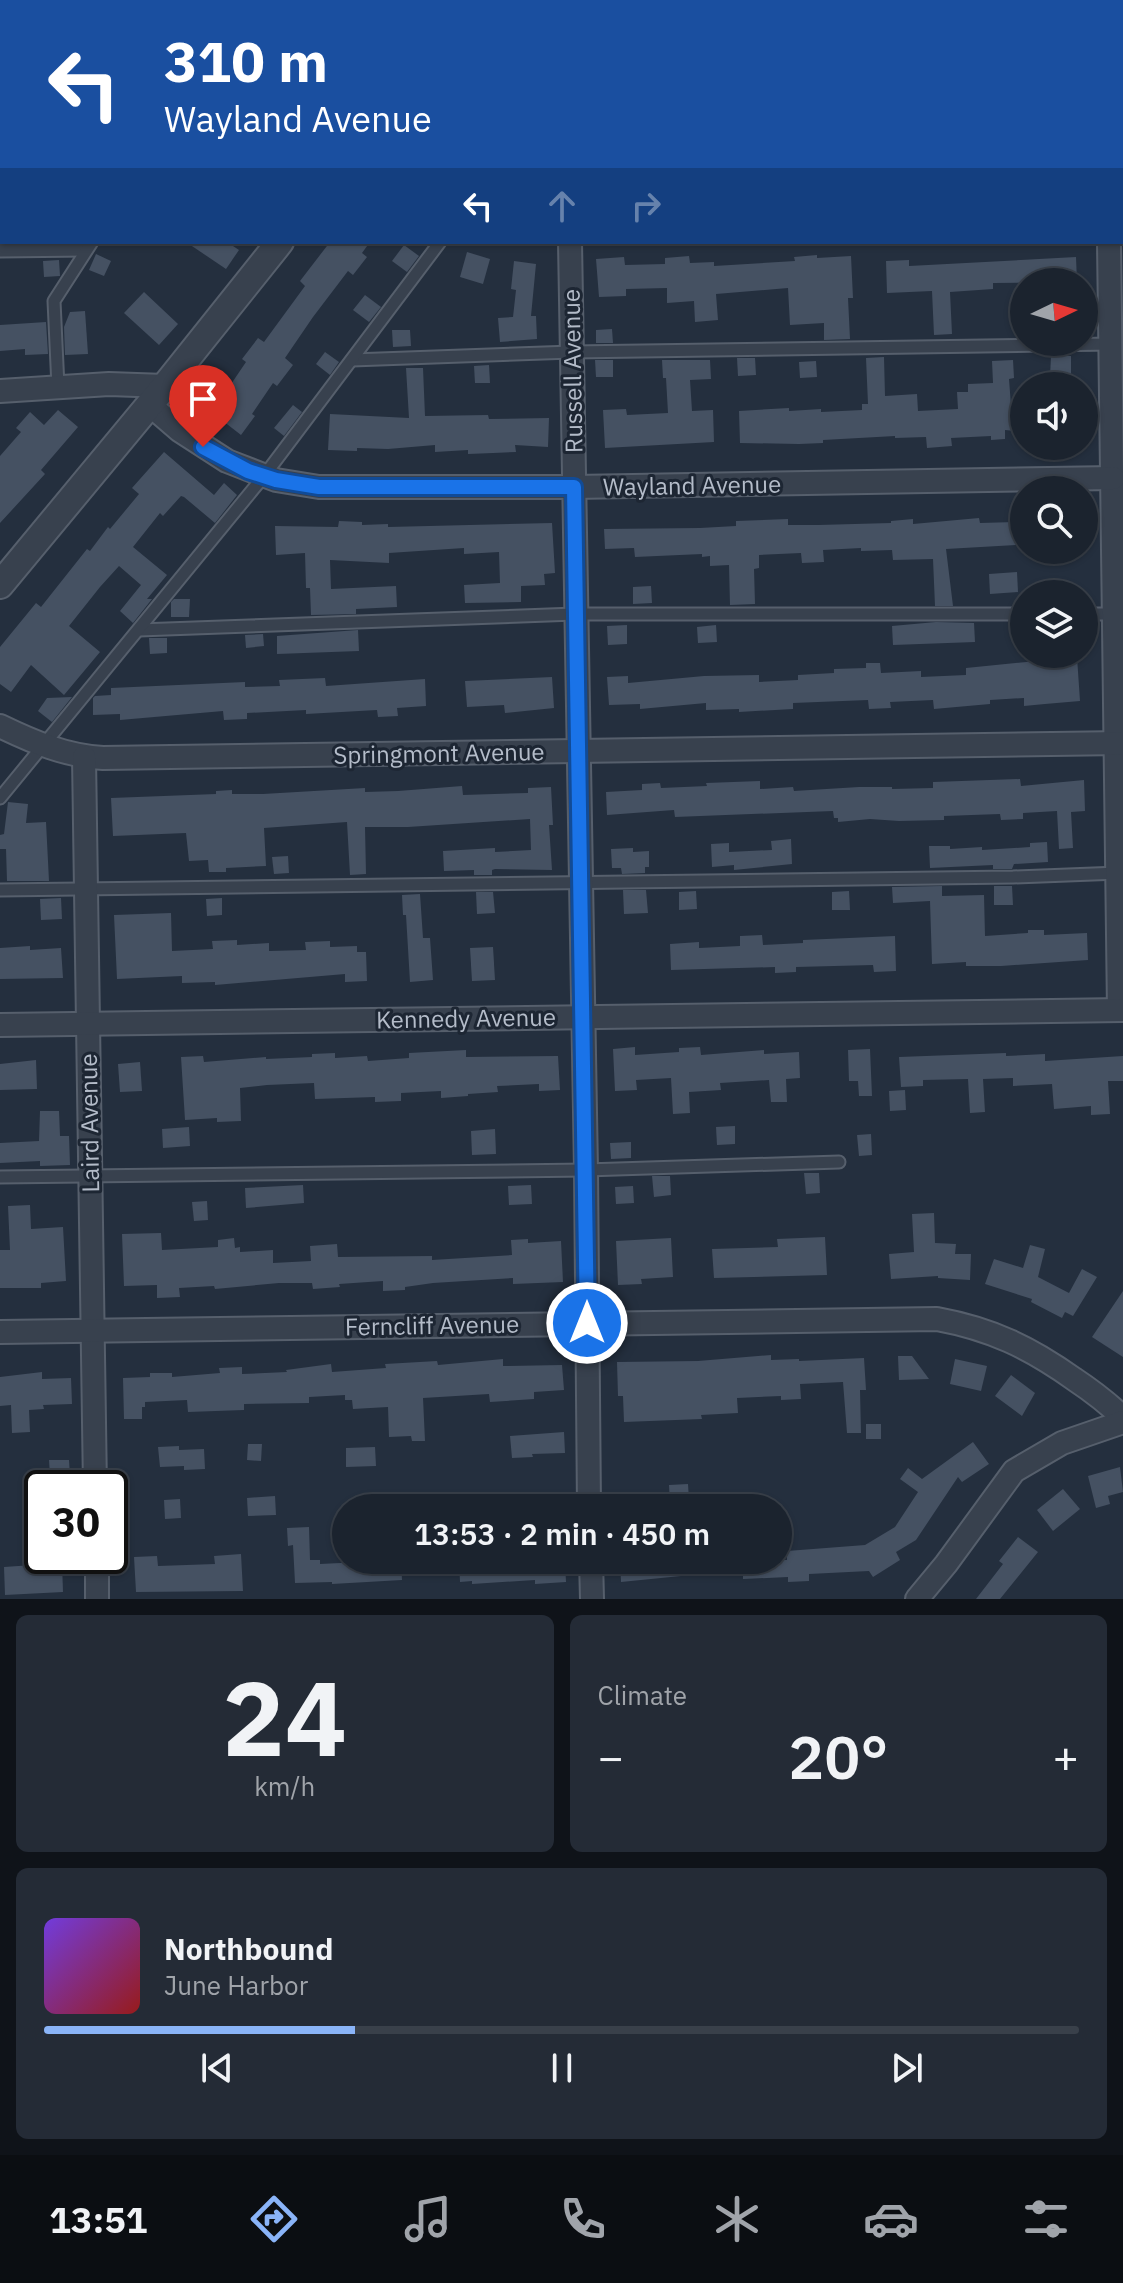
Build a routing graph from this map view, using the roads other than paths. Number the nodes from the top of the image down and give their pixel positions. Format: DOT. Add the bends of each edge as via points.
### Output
graph roads {
  1 [pos="278,244"];
  2 [pos="439,244"];
  3 [pos="570,244"];
  4 [pos="1109,244"];
  5 [pos="89,246"];
  6 [pos="0,251"];
  7 [pos="1111,344"];
  8 [pos="572,352"];
  9 [pos="352,360"];
  10 [pos="58,387"];
  11 [pos="0,391"];
  12 [pos="158,396"];
  13 [pos="264,476"];
  14 [pos="1113,478"];
  15 [pos="574,487"];
  16 [pos="0,585"];
  17 [pos="575,614"];
  18 [pos="1010,614"];
  19 [pos="1117,624"];
  20 [pos="139,630"];
  21 [pos="0,726"];
  22 [pos="1120,743"];
  23 [pos="44,746"];
  24 [pos="578,750"];
  25 [pos="84,757"];
  26 [pos="0,798"];
  27 [pos="1119,873"];
  28 [pos="581,882"];
  29 [pos="0,890"];
  30 [pos="85,891"];
  31 [pos="1121,1010"];
  32 [pos="583,1017"];
  33 [pos="88,1023"];
  34 [pos="0,1025"];
  35 [pos="839,1162"];
  36 [pos="586,1170"];
  37 [pos="91,1175"];
  38 [pos="0,1177"];
  39 [pos="587,1323"];
  40 [pos="92,1331"];
  41 [pos="0,1332"];
  42 [pos="1123,1420"];
  43 [pos="95,1470"];
  44 [pos="589,1494"];
  45 [pos="97,1574"];
  46 [pos="591,1574"];
  47 [pos="97,1599"];
  48 [pos="592,1599"];
  49 [pos="917,1599"];
  1 -- 12 [label="street"];
  2 -- 9 [label="lane"];
  3 -- 8 [label="street, Russell Avenue"];
  4 -- 7 [label="street"];
  5 -- 6 [label="lane"];
  5 -- 10 [label="lane" via="54,301"];
  7 -- 8 [label="lane"];
  7 -- 14 [label="street"];
  8 -- 9 [label="lane"];
  8 -- 15 [label="street, Russell Avenue"];
  9 -- 13 [label="lane"];
  10 -- 11 [label="street"];
  10 -- 12 [label="street" via="109,384"];
  12 -- 13 [label="street, Wayland Avenue" via="203,447"];
  12 -- 16 [label="street"];
  13 -- 15 [label="street, Wayland Avenue" via="362,489"];
  13 -- 20 [label="lane"];
  14 -- 15 [label="street, Wayland Avenue"];
  14 -- 19 [label="street"];
  15 -- 17 [label="street, Russell Avenue"];
  17 -- 18 [label="lane"];
  17 -- 20 [label="lane"];
  17 -- 24 [label="street, Russell Avenue"];
  19 -- 22 [label="street"];
  20 -- 23 [label="lane"];
  21 -- 23 [label="street, Springmont Avenue"];
  22 -- 24 [label="street, Springmont Avenue"];
  22 -- 27 [label="street"];
  23 -- 25 [label="street, Springmont Avenue"];
  23 -- 26 [label="lane"];
  24 -- 25 [label="street, Springmont Avenue"];
  24 -- 28 [label="street, Russell Avenue"];
  25 -- 30 [label="street, Laird Avenue"];
  27 -- 28 [label="lane"];
  27 -- 31 [label="street"];
  28 -- 30 [label="lane"];
  28 -- 32 [label="street, Russell Avenue"];
  29 -- 30 [label="lane"];
  30 -- 33 [label="street, Laird Avenue"];
  31 -- 32 [label="street, Kennedy Avenue"];
  32 -- 33 [label="street, Kennedy Avenue"];
  32 -- 36 [label="street, Russell Avenue"];
  33 -- 34 [label="street, Kennedy Avenue"];
  33 -- 37 [label="street, Laird Avenue"];
  35 -- 36 [label="lane"];
  36 -- 37 [label="lane"];
  36 -- 39 [label="street, Russell Avenue"];
  37 -- 38 [label="lane"];
  37 -- 40 [label="street, Laird Avenue"];
  39 -- 40 [label="street, Ferncliff Avenue"];
  39 -- 42 [label="street, Ferncliff Avenue" via="937,1319 972,1326 1048,1360 1110,1404"];
  39 -- 44 [label="street, Russell Avenue"];
  40 -- 41 [label="street, Ferncliff Avenue"];
  40 -- 43 [label="street, Laird Avenue"];
  42 -- 49 [label="street" via="1062,1443 1014,1471"];
  45 -- 47 [label="street"];
  46 -- 48 [label="street"];
}
